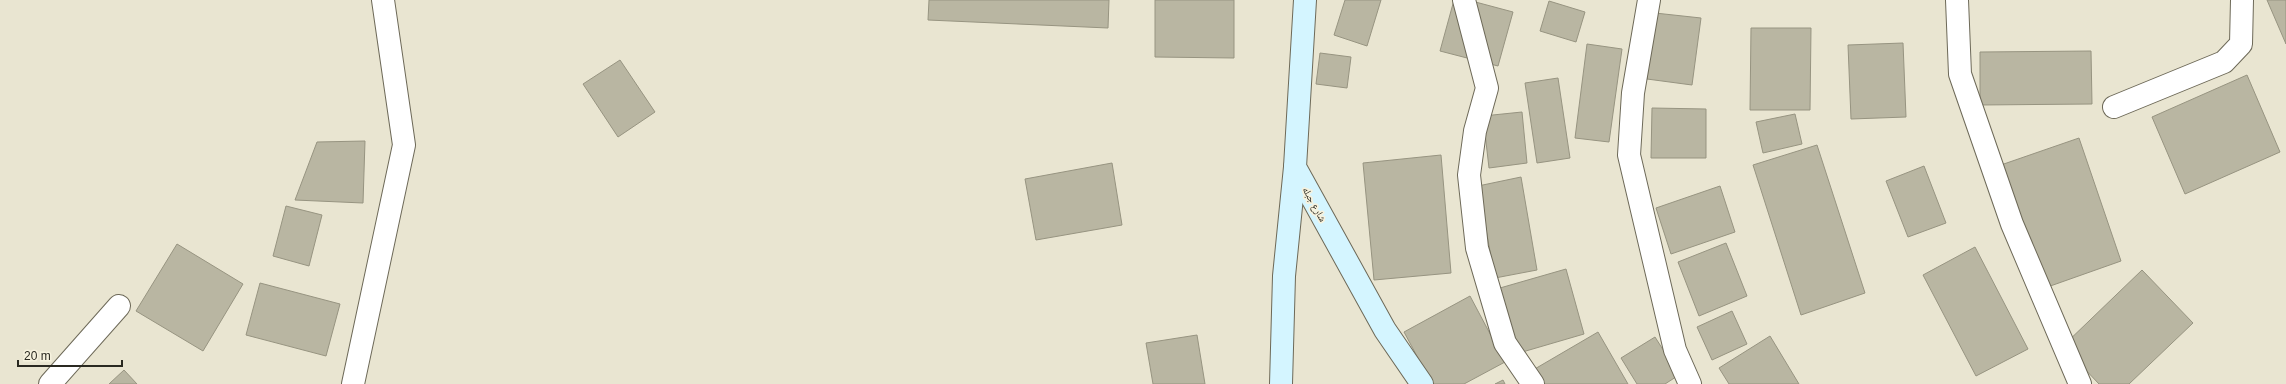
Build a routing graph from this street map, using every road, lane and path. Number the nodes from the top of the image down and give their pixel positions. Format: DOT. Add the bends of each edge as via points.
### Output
graph roads {
  1 [pos="383,0"];
  2 [pos="1305,0"];
  3 [pos="1464,0"];
  4 [pos="1649,0"];
  5 [pos="1957,0"];
  6 [pos="2242,0"];
  7 [pos="2114,107"];
  8 [pos="1294,167"];
  9 [pos="119,306"];
  10 [pos="50,384"];
  11 [pos="354,384"];
  12 [pos="1281,384"];
  13 [pos="1422,384"];
  14 [pos="1533,384"];
  15 [pos="1690,384"];
  16 [pos="2080,384"];
  1 -- 11 [label="street" via="404,145"];
  2 -- 8 [label="main road"];
  3 -- 14 [label="street" via="1488,88 1475,131 1469,175 1477,248 1505,343"];
  4 -- 15 [label="street" via="1633,93 1629,155 1675,350"];
  5 -- 16 [label="street" via="1960,74 2012,224"];
  6 -- 7 [label="street" via="2241,44 2224,62"];
  8 -- 12 [label="main road" via="1284,276"];
  8 -- 13 [label="main road, شارع جبله" via="1385,330"];
  9 -- 10 [label="street"];
}
